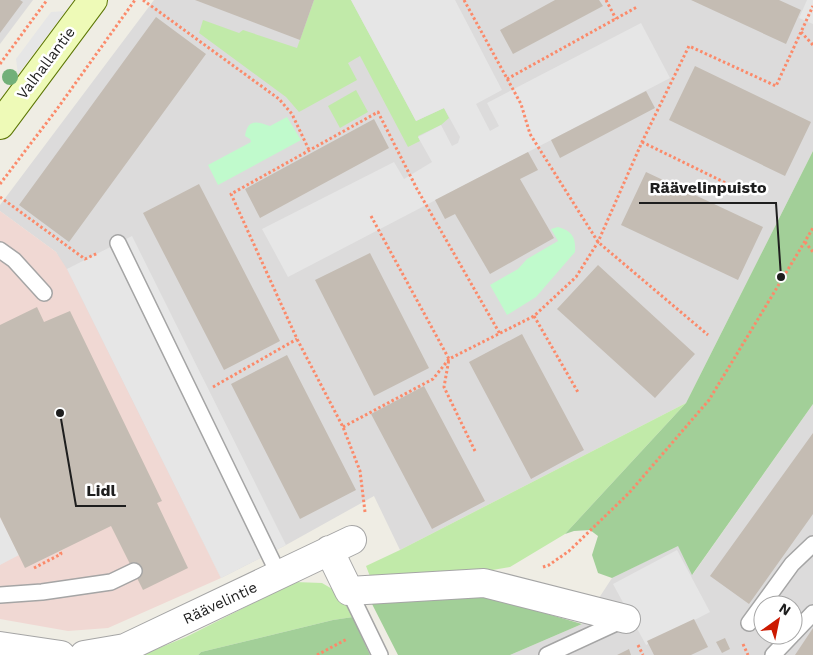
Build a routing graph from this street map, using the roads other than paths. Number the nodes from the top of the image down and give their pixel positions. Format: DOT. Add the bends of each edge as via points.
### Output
graph roads {
  1 [pos="93,0"];
  2 [pos="0,125"];
  3 [pos="118,243"];
  4 [pos="0,250"];
  5 [pos="44,293"];
  6 [pos="813,544"];
  7 [pos="134,571"];
  8 [pos="279,575"];
  9 [pos="349,591"];
  10 [pos="0,595"];
  11 [pos="813,613"];
  12 [pos="626,619"];
  13 [pos="749,623"];
  14 [pos="803,624"];
  15 [pos="784,645"];
  16 [pos="0,646"];
  17 [pos="61,655"];
  18 [pos="84,655"];
  19 [pos="380,655"];
  20 [pos="547,655"];
  21 [pos="774,655"];
  1 -- 2 [label="street, Valhallantie"];
  3 -- 8 [label="lane"];
  4 -- 5 [label="lane" via="14,260"];
  6 -- 13 [label="lane" via="792,564"];
  7 -- 10 [label="lane" via="111,582"];
  8 -- 9 [label="street, Räävelintie" via="341,545"];
  8 -- 18 [label="street, Räävelintie" via="125,648"];
  9 -- 12 [label="street" via="484,583"];
  9 -- 19 [label="lane"];
  11 -- 14 [label="lane"];
  12 -- 20 [label="lane"];
  15 -- 21 [label="lane"];
  16 -- 17 [label="street"];
}
